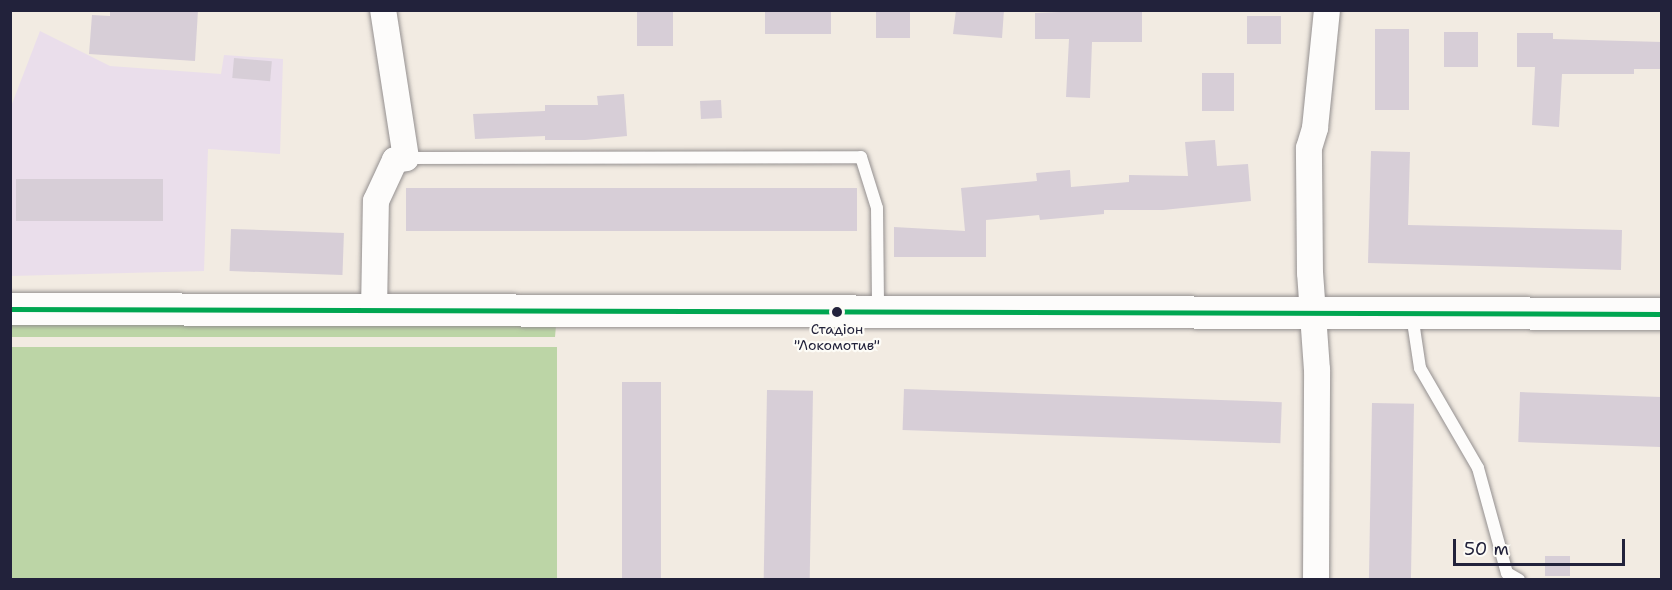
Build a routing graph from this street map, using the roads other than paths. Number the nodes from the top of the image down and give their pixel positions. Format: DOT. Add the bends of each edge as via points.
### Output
graph roads {
  1 [pos="384,10"];
  2 [pos="1327,10"];
  3 [pos="406,158"];
  4 [pos="10,309"];
  5 [pos="374,311"];
  6 [pos="878,311"];
  7 [pos="1411,311"];
  8 [pos="1313,313"];
  9 [pos="1662,315"];
  10 [pos="1316,579"];
  11 [pos="1519,579"];
  1 -- 3 [label="street"];
  2 -- 8 [label="street" via="1315,128 1309,148"];
  3 -- 5 [label="street" via="395,160 376,201"];
  3 -- 6 [label="lane" via="861,157 877,208"];
  4 -- 5 [label="street"];
  5 -- 6 [label="street"];
  6 -- 8 [label="street"];
  7 -- 8 [label="street"];
  7 -- 9 [label="street"];
  7 -- 11 [label="lane" via="1420,368 1478,468 1507,573"];
  8 -- 10 [label="street" via="1317,370"];
}
